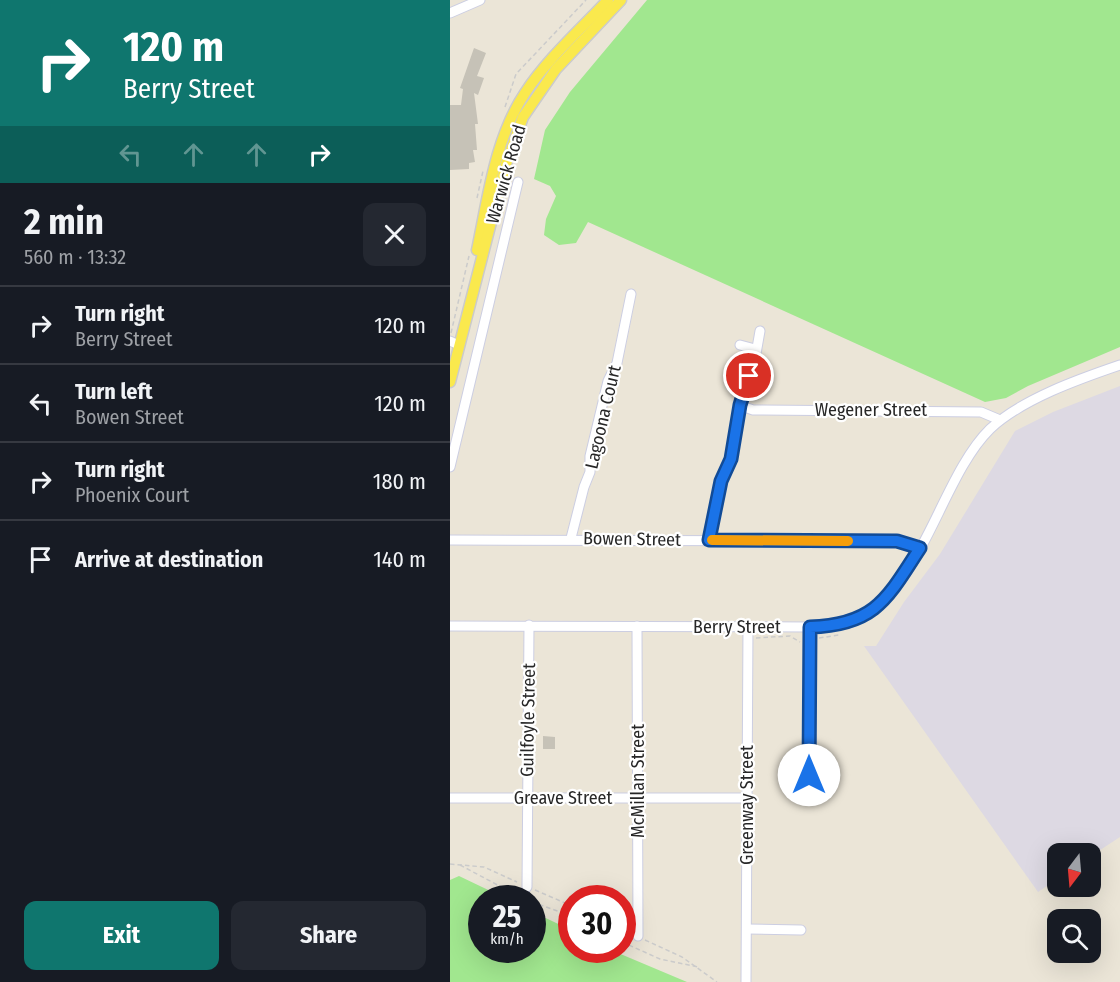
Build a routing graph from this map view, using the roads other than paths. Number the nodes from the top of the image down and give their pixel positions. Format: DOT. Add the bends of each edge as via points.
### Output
graph roads {
  1 [pos="480,0"];
  2 [pos="616,1"];
  3 [pos="450,13"];
  4 [pos="518,182"];
  5 [pos="631,294"];
  6 [pos="760,331"];
  7 [pos="454,343"];
  8 [pos="740,345"];
  9 [pos="755,349"];
  10 [pos="1120,364"];
  11 [pos="450,382"];
  12 [pos="740,405"];
  13 [pos="1000,420"];
  14 [pos="450,468"];
  15 [pos="571,538"];
  16 [pos="450,540"];
  17 [pos="709,540"];
  18 [pos="920,548"];
  19 [pos="529,625"];
  20 [pos="450,626"];
  21 [pos="637,626"];
  22 [pos="748,627"];
  23 [pos="810,627"];
  24 [pos="809,797"];
  25 [pos="450,798"];
  26 [pos="527,798"];
  27 [pos="639,798"];
  28 [pos="747,798"];
  29 [pos="527,885"];
  30 [pos="747,929"];
  31 [pos="801,930"];
  32 [pos="638,936"];
  33 [pos="746,982"];
  1 -- 3 [label="street"];
  2 -- 7 [label="main road, Warwick Road" via="551,59 513,117 493,180 467,310"];
  4 -- 14 [label="street, Warwick Road"];
  5 -- 15 [label="street, Lagoona Court"];
  6 -- 9 [label="street"];
  7 -- 11 [label="main road, Warwick Road"];
  8 -- 9 [label="street"];
  9 -- 12 [label="street" via="754,365"];
  10 -- 13 [label="street, Berry Street" via="1022,406"];
  12 -- 13 [label="street, Wegener Street" via="753,410 981,412"];
  12 -- 17 [label="street"];
  13 -- 18 [label="street, Berry Street" via="971,454"];
  15 -- 16 [label="street, Bowen Street"];
  15 -- 17 [label="street, Bowen Street"];
  17 -- 18 [label="street, Bowen Street" via="897,541"];
  18 -- 23 [label="street, Berry Street" via="894,589 863,618"];
  19 -- 20 [label="street, Berry Street"];
  19 -- 21 [label="street, Berry Street"];
  19 -- 26 [label="street, Guilfoyle Street"];
  21 -- 22 [label="street, Berry Street"];
  21 -- 27 [label="street, McMillan Street"];
  22 -- 23 [label="street, Berry Street"];
  22 -- 28 [label="street, Greenway Street"];
  23 -- 24 [label="street"];
  25 -- 26 [label="street, Greave Street"];
  26 -- 27 [label="street, Greave Street"];
  26 -- 29 [label="street, Guilfoyle Street"];
  27 -- 28 [label="street, Greave Street"];
  27 -- 32 [label="street, McMillan Street"];
  28 -- 30 [label="street, Greenway Street"];
  30 -- 31 [label="street"];
  30 -- 33 [label="street, Greenway Street"];
}
